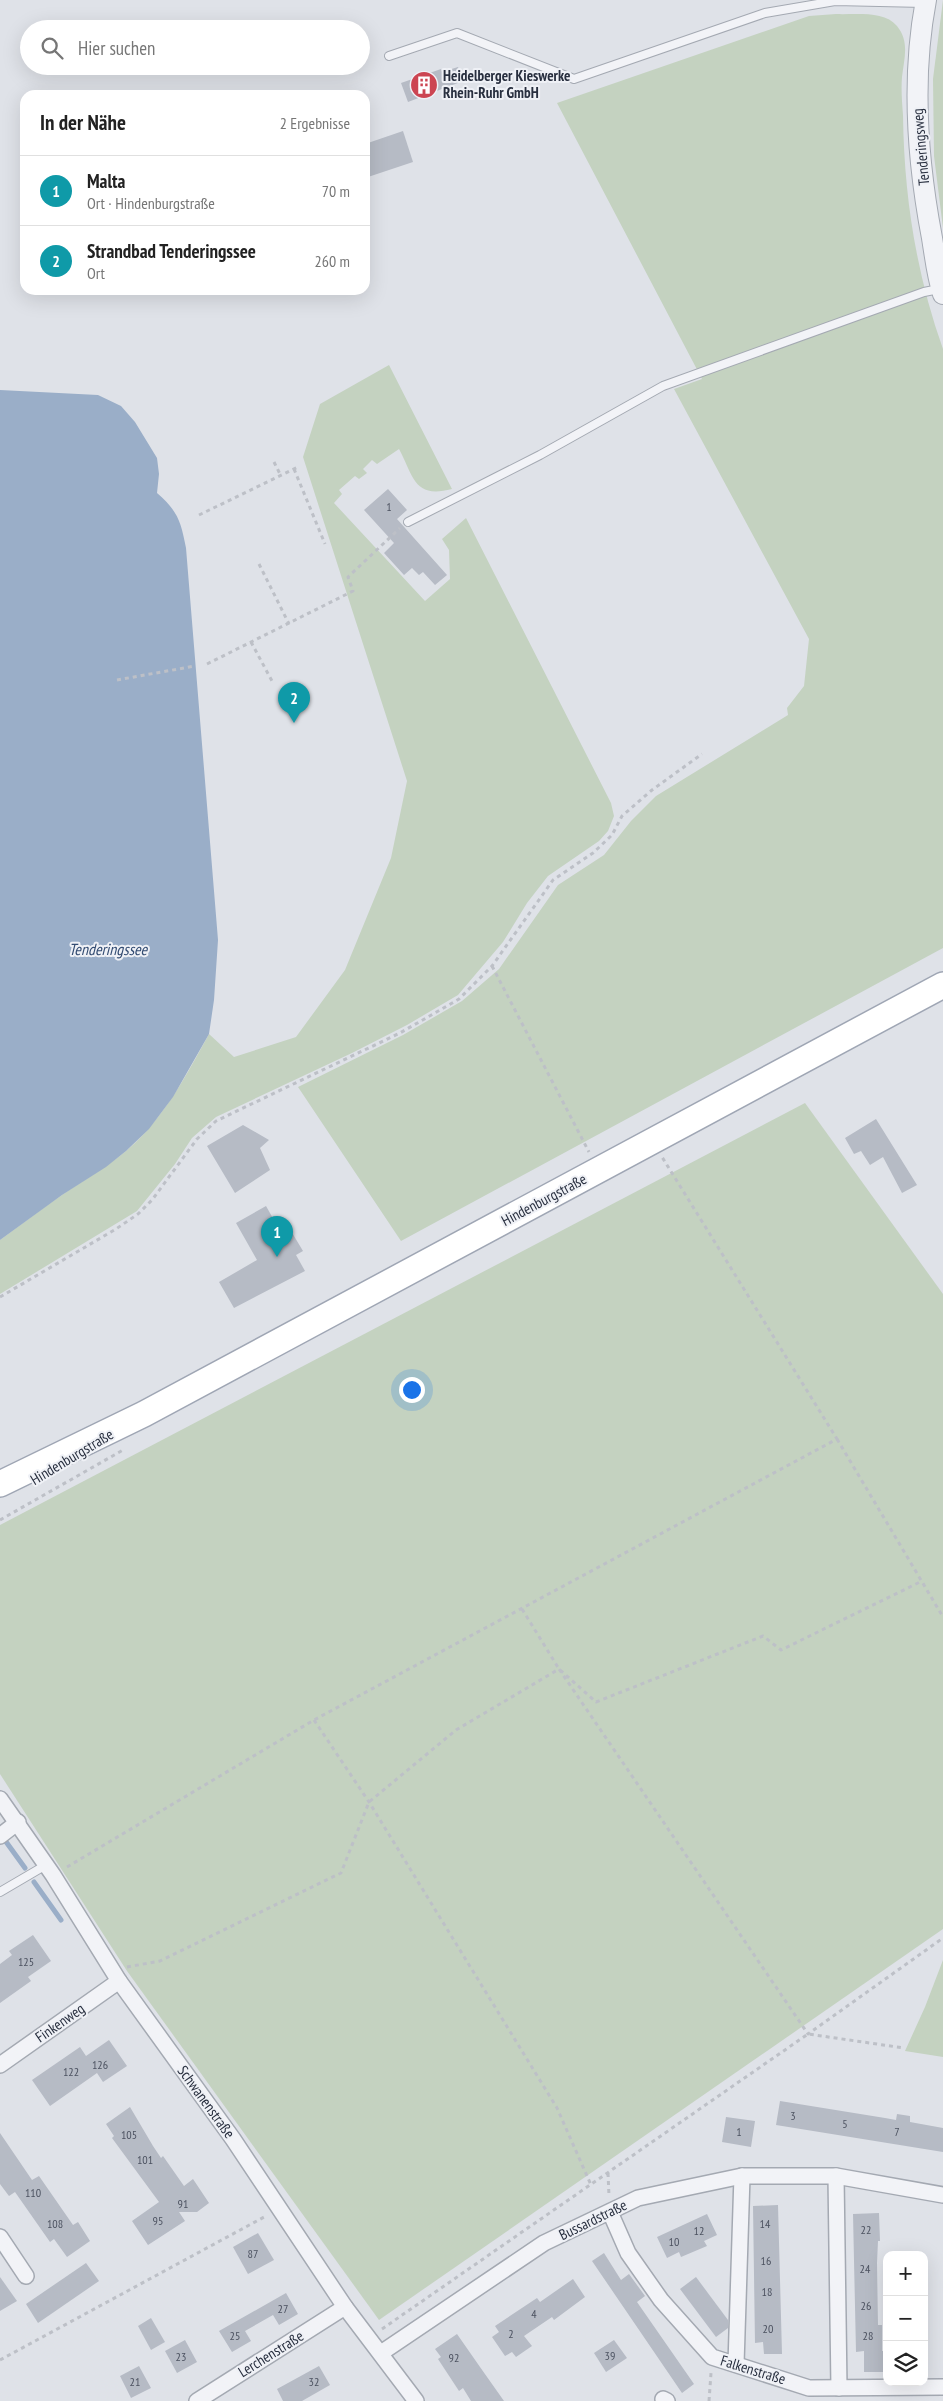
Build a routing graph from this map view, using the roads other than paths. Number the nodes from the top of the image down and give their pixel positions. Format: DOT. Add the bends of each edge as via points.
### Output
graph roads {
  1 [pos="926,1"];
  2 [pos="389,56"];
  3 [pos="942,291"];
  4 [pos="408,522"];
  5 [pos="943,985"];
  6 [pos="144,1414"];
  7 [pos="0,1484"];
  8 [pos="0,1499"];
  9 [pos="0,1799"];
  10 [pos="18,1822"];
  11 [pos="0,1836"];
  12 [pos="50,1870"];
  13 [pos="0,1892"];
  14 [pos="119,1981"];
  15 [pos="0,2065"];
  16 [pos="742,2176"];
  17 [pos="836,2176"];
  18 [pos="943,2195"];
  19 [pos="610,2212"];
  20 [pos="0,2237"];
  21 [pos="26,2276"];
  22 [pos="345,2308"];
  23 [pos="381,2353"];
  24 [pos="736,2364"];
  25 [pos="943,2387"];
  26 [pos="839,2388"];
  27 [pos="881,2395"];
  28 [pos="197,2401"];
  29 [pos="416,2401"];
  1 -- 2 [label="lane" via="835,1 765,13 574,79 457,33"];
  1 -- 3 [label="street, Tenderingsweg" via="916,85 918,149"];
  3 -- 4 [label="lane" via="924,292 663,386 540,455"];
  5 -- 6 [label="main road, Hindenburgstraße"];
  6 -- 7 [label="main road, Hindenburgstraße"];
  6 -- 8 [label="main road, Hindenburgstraße"];
  9 -- 10 [label="street, Schwanenstraße"];
  10 -- 11 [label="street"];
  10 -- 12 [label="street, Schwanenstraße"];
  12 -- 13 [label="lane"];
  12 -- 14 [label="street, Schwanenstraße"];
  14 -- 15 [label="street, Finkenweg"];
  14 -- 22 [label="street, Schwanenstraße" via="280,2209"];
  16 -- 17 [label="street, Bussardstraße"];
  16 -- 19 [label="street, Bussardstraße" via="638,2198"];
  16 -- 24 [label="street"];
  17 -- 18 [label="street, Bussardstraße"];
  17 -- 26 [label="street"];
  19 -- 23 [label="street, Bussardstraße" via="544,2243"];
  19 -- 24 [label="street, Falkenstraße" via="628,2253 661,2300 712,2357"];
  20 -- 21 [label="street"];
  22 -- 23 [label="street, Schwanenstraße"];
  22 -- 28 [label="street, Lerchenstraße"];
  23 -- 29 [label="street, Schwanenstraße"];
  24 -- 26 [label="street, Falkenstraße" via="809,2388"];
  25 -- 27 [label="street, Falkenstraße"];
  26 -- 27 [label="street, Falkenstraße"];
}
